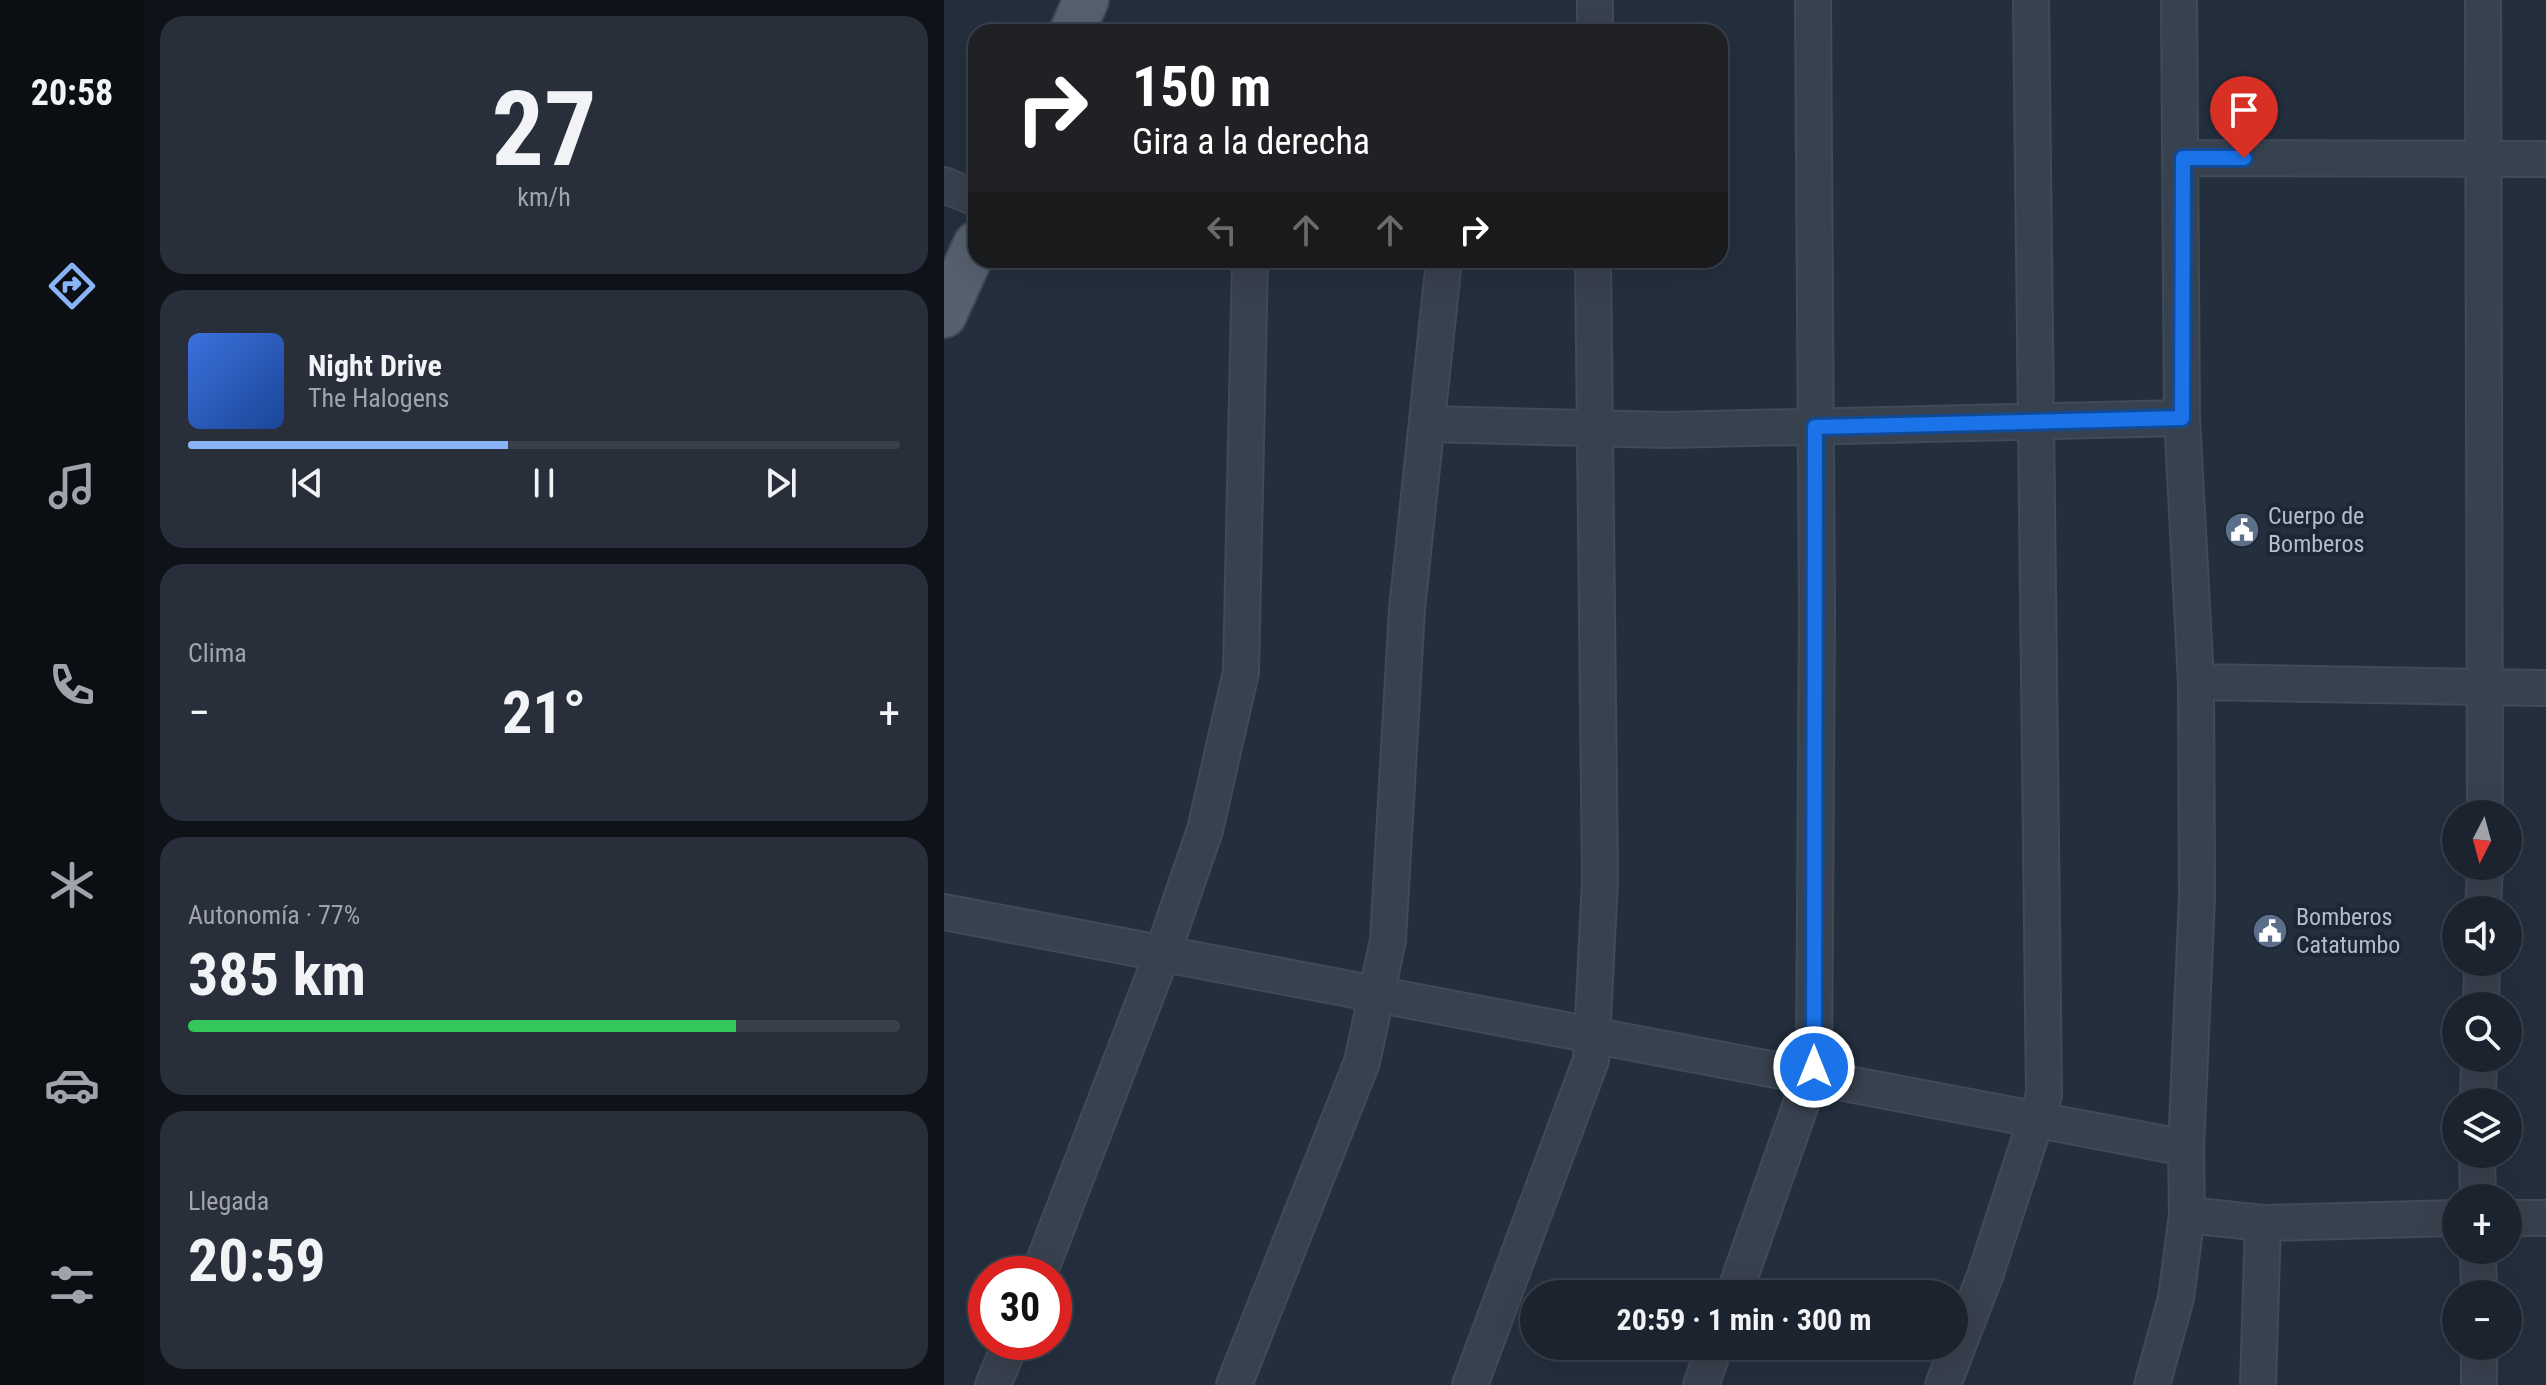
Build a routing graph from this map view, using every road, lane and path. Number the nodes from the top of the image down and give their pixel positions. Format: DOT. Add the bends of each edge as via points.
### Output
graph roads {
  1 [pos="1086,0"];
  2 [pos="1595,0"];
  3 [pos="1813,0"];
  4 [pos="2031,0"];
  5 [pos="2179,0"];
  6 [pos="2483,0"];
  7 [pos="1076,24"];
  8 [pos="1595,24"];
  9 [pos="2183,158"];
  10 [pos="2486,159"];
  11 [pos="2546,159"];
  12 [pos="944,185"];
  13 [pos="968,195"];
  14 [pos="968,262"];
  15 [pos="1250,268"];
  16 [pos="1443,268"];
  17 [pos="1593,268"];
  18 [pos="944,315"];
  19 [pos="2182,418"];
  20 [pos="2034,422"];
  21 [pos="1428,424"];
  22 [pos="1815,427"];
  23 [pos="1595,428"];
  24 [pos="2196,682"];
  25 [pos="2484,687"];
  26 [pos="2546,688"];
  27 [pos="2485,800"];
  28 [pos="946,917"];
  29 [pos="1163,952"];
  30 [pos="1377,994"];
  31 [pos="1593,1034"];
  32 [pos="1812,1074"];
  33 [pos="2037,1118"];
  34 [pos="2186,1148"];
  35 [pos="2187,1215"];
  36 [pos="2442,1218"];
  37 [pos="2522,1218"];
  38 [pos="2546,1218"];
  39 [pos="2263,1223"];
  40 [pos="1046,1256"];
  41 [pos="1739,1280"];
  42 [pos="1003,1360"];
  43 [pos="1710,1360"];
  44 [pos="2479,1360"];
  45 [pos="993,1385"];
  46 [pos="1234,1385"];
  47 [pos="1470,1385"];
  48 [pos="1701,1385"];
  49 [pos="1943,1385"];
  50 [pos="2152,1385"];
  51 [pos="2258,1385"];
  52 [pos="2479,1385"];
  1 -- 7 [label="main road"];
  2 -- 8 [label="street"];
  3 -- 22 [label="street"];
  4 -- 20 [label="street"];
  5 -- 9 [label="street"];
  6 -- 10 [label="street"];
  9 -- 10 [label="street"];
  9 -- 19 [label="street"];
  10 -- 11 [label="street"];
  10 -- 25 [label="street"];
  12 -- 13 [label="street"];
  14 -- 18 [label="main road"];
  15 -- 29 [label="street" via="1241,672 1205,830"];
  16 -- 21 [label="street"];
  17 -- 23 [label="street"];
  19 -- 20 [label="street"];
  19 -- 24 [label="street"];
  20 -- 22 [label="street"];
  20 -- 33 [label="street" via="2044,1095"];
  21 -- 23 [label="street"];
  21 -- 30 [label="street" via="1407,609 1388,940"];
  22 -- 23 [label="street"];
  22 -- 32 [label="street"];
  23 -- 31 [label="street" via="1600,880"];
  24 -- 25 [label="street"];
  24 -- 34 [label="street" via="2197,897"];
  25 -- 26 [label="street"];
  25 -- 27 [label="street"];
  28 -- 29 [label="street"];
  29 -- 30 [label="street"];
  29 -- 40 [label="street"];
  30 -- 31 [label="street"];
  30 -- 46 [label="street" via="1362,1062"];
  31 -- 32 [label="street"];
  31 -- 47 [label="street" via="1591,1060"];
  32 -- 33 [label="street"];
  32 -- 41 [label="street"];
  33 -- 34 [label="street"];
  33 -- 49 [label="street"];
  34 -- 35 [label="street"];
  35 -- 39 [label="street"];
  35 -- 50 [label="street" via="2176,1298"];
  36 -- 39 [label="street"];
  37 -- 38 [label="street"];
  39 -- 51 [label="street"];
  42 -- 45 [label="street"];
  43 -- 48 [label="street"];
  44 -- 52 [label="street"];
}
